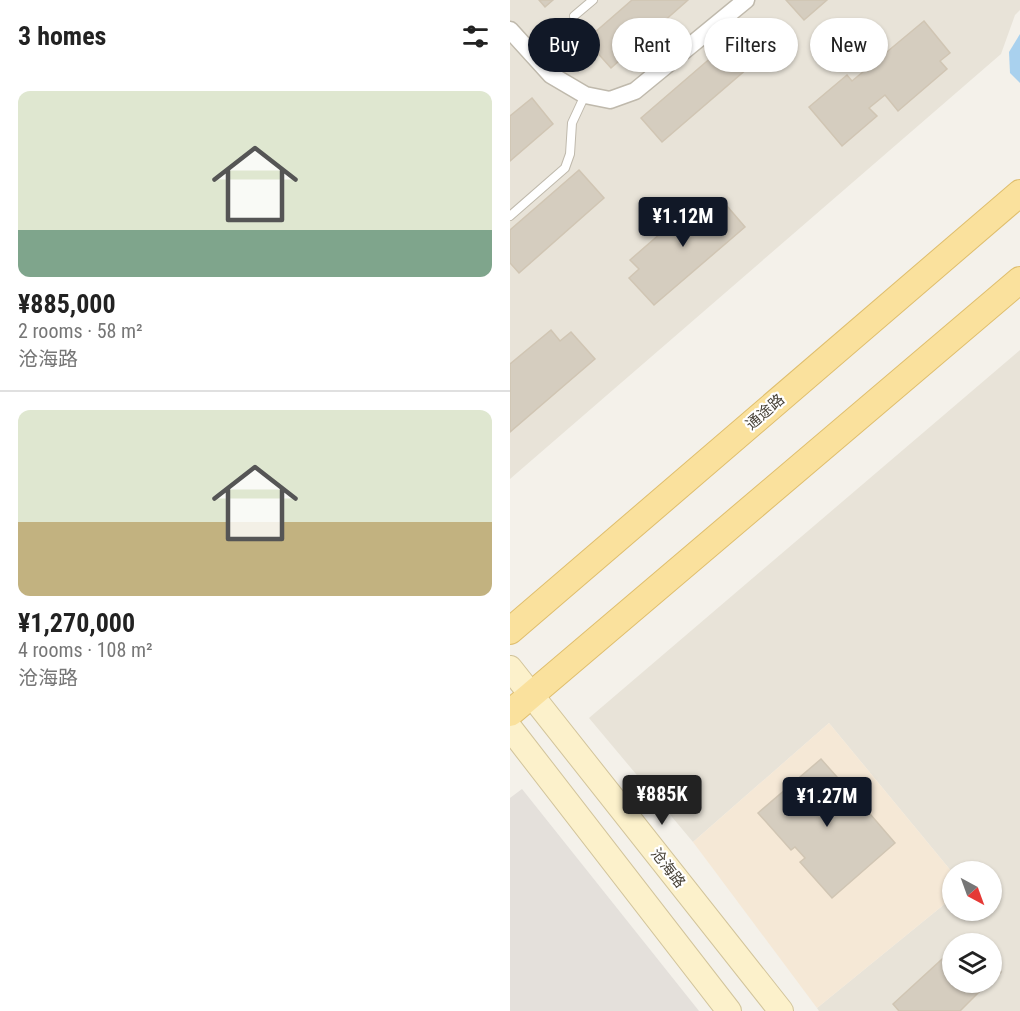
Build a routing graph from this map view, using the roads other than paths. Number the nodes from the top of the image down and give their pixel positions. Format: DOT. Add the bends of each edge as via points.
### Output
graph roads {
  1 [pos="593,0"];
  2 [pos="744,0"];
  3 [pos="574,16"];
  4 [pos="510,30"];
  5 [pos="585,95"];
  6 [pos="1020,193"];
  7 [pos="510,216"];
  8 [pos="1020,280"];
  9 [pos="510,631"];
  10 [pos="510,668"];
  11 [pos="531,695"];
  12 [pos="510,713"];
  13 [pos="510,728"];
  14 [pos="729,1011"];
  15 [pos="781,1011"];
  1 -- 3 [label="lane"];
  2 -- 5 [label="street" via="634,91 610,100"];
  4 -- 5 [label="street" via="550,75"];
  5 -- 7 [label="lane" via="572,123 565,168"];
  6 -- 9 [label="main road, 通途路"];
  8 -- 11 [label="main road"];
  10 -- 11 [label="main road, 沧海路"];
  11 -- 12 [label="main road"];
  11 -- 15 [label="main road, 沧海路"];
  13 -- 14 [label="main road"];
}
